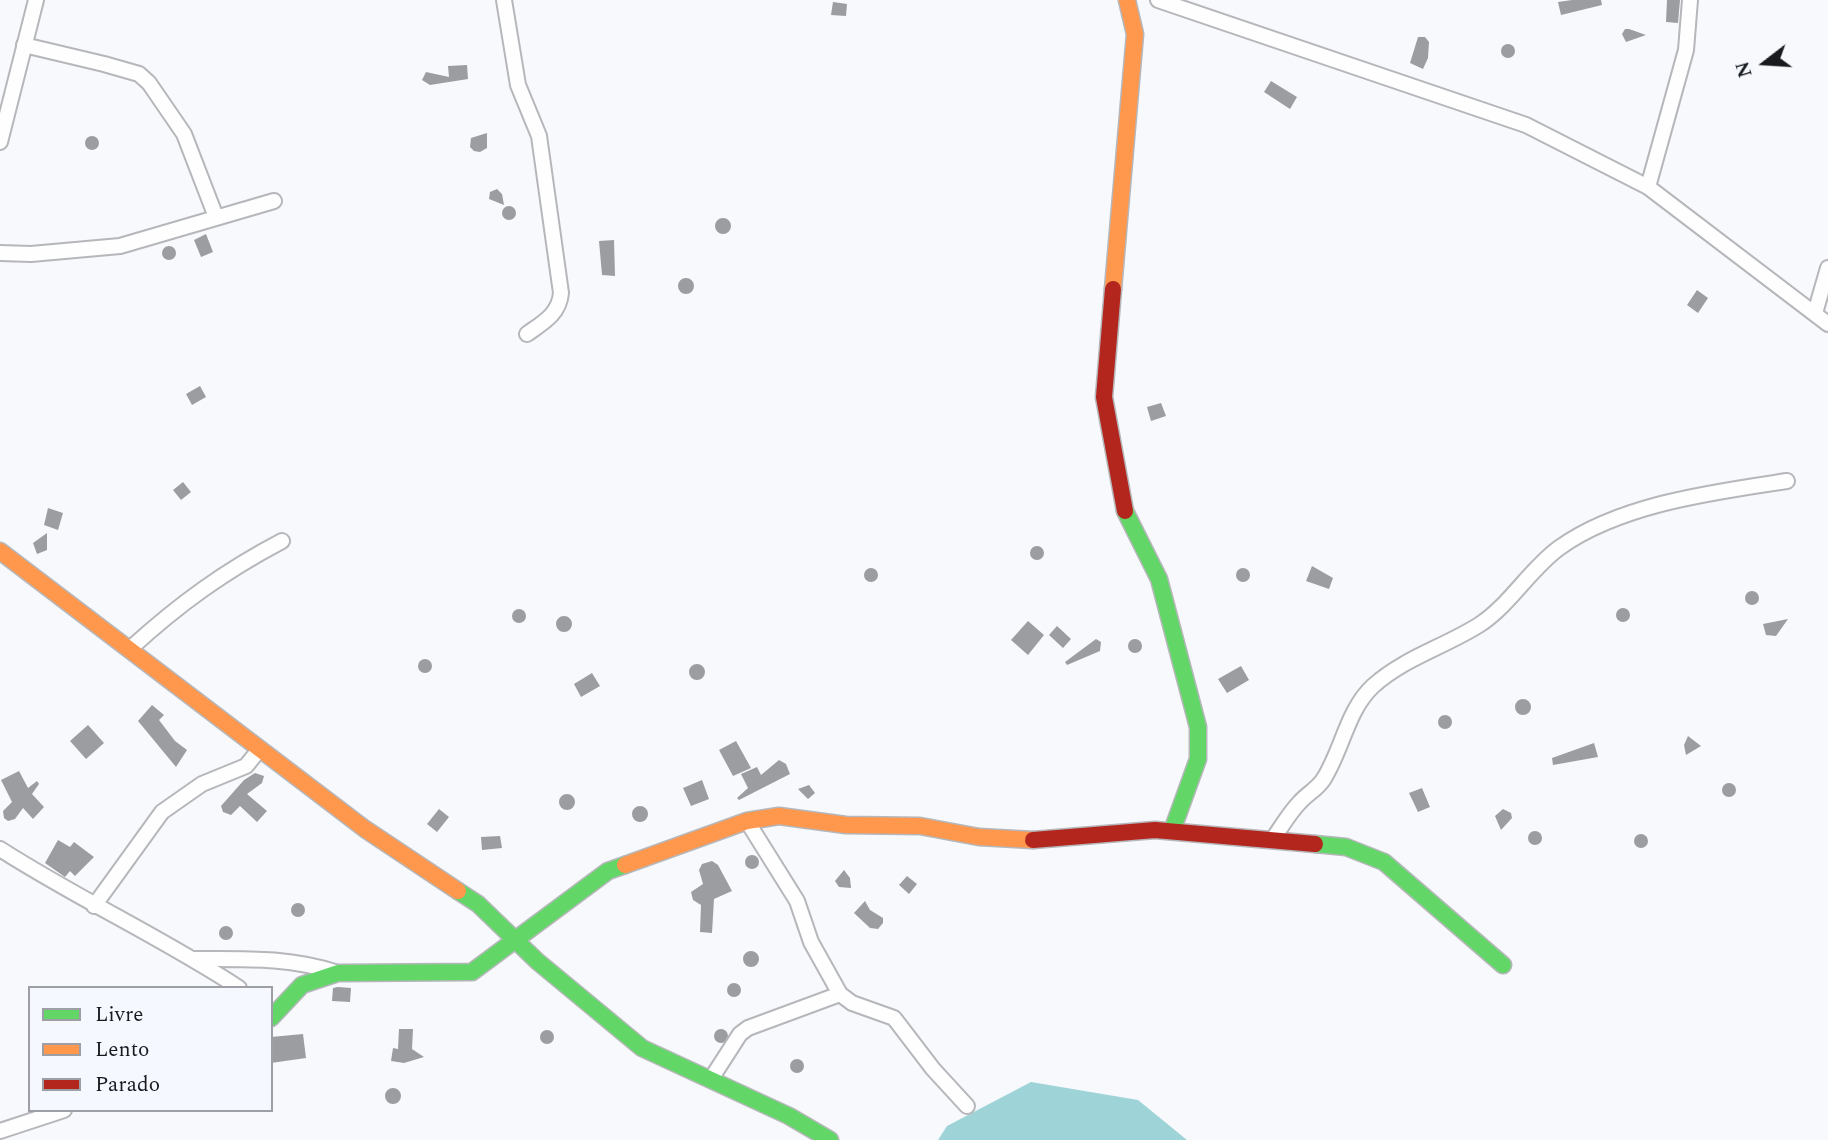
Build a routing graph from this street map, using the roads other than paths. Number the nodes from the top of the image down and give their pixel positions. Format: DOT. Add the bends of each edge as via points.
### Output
graph roads {
  1 [pos="36,0"];
  2 [pos="504,0"];
  3 [pos="1127,0"];
  4 [pos="1158,0"];
  5 [pos="1690,0"];
  6 [pos="24,45"];
  7 [pos="0,142"];
  8 [pos="1648,187"];
  9 [pos="274,201"];
  10 [pos="216,217"];
  11 [pos="0,253"];
  12 [pos="1828,268"];
  13 [pos="1815,313"];
  14 [pos="1828,324"];
  15 [pos="527,334"];
  16 [pos="1787,481"];
  17 [pos="282,541"];
  18 [pos="0,551"];
  19 [pos="131,648"];
  20 [pos="259,750"];
  21 [pos="747,821"];
  22 [pos="1172,831"];
  23 [pos="1272,841"];
  24 [pos="0,849"];
  25 [pos="94,905"];
  26 [pos="514,939"];
  27 [pos="194,958"];
  28 [pos="1503,965"];
  29 [pos="338,973"];
  30 [pos="236,986"];
  31 [pos="840,994"];
  32 [pos="273,1013"];
  33 [pos="711,1079"];
  34 [pos="967,1106"];
  35 [pos="58,1112"];
  36 [pos="0,1130"];
  37 [pos="830,1140"];
  1 -- 6 [label="street"];
  2 -- 15 [label="street" via="518,85 539,136 561,293 553,314"];
  3 -- 22 [label="street" via="1135,34 1104,397 1126,518 1159,579 1198,727 1198,759"];
  4 -- 8 [label="street" via="1526,125"];
  5 -- 8 [label="street" via="1686,50"];
  6 -- 7 [label="street"];
  6 -- 10 [label="street" via="104,64 149,83 184,134"];
  8 -- 13 [label="street"];
  9 -- 10 [label="street"];
  10 -- 11 [label="street" via="120,246"];
  12 -- 13 [label="street"];
  13 -- 14 [label="street"];
  16 -- 23 [label="street" via="1705,493 1647,510 1608,523 1556,550 1497,612 1413,657 1373,687 1360,702 1323,780 1299,802"];
  17 -- 19 [label="street" via="228,569"];
  18 -- 19 [label="street"];
  19 -- 20 [label="street"];
  20 -- 25 [label="street" via="246,766 202,784 162,812"];
  20 -- 26 [label="street" via="375,836 458,889"];
  21 -- 22 [label="street" via="779,816 1030,840"];
  21 -- 26 [label="street" via="608,872"];
  21 -- 31 [label="street" via="796,901 811,942"];
  22 -- 23 [label="street"];
  23 -- 28 [label="street" via="1346,847 1384,862"];
  24 -- 25 [label="street"];
  25 -- 27 [label="street"];
  26 -- 29 [label="street" via="463,974"];
  26 -- 33 [label="street" via="642,1048"];
  27 -- 29 [label="street" via="280,959"];
  27 -- 30 [label="street"];
  29 -- 32 [label="street" via="302,985"];
  31 -- 33 [label="street" via="748,1028"];
  31 -- 34 [label="street" via="894,1018"];
  33 -- 37 [label="street"];
  35 -- 36 [label="street"];
}
